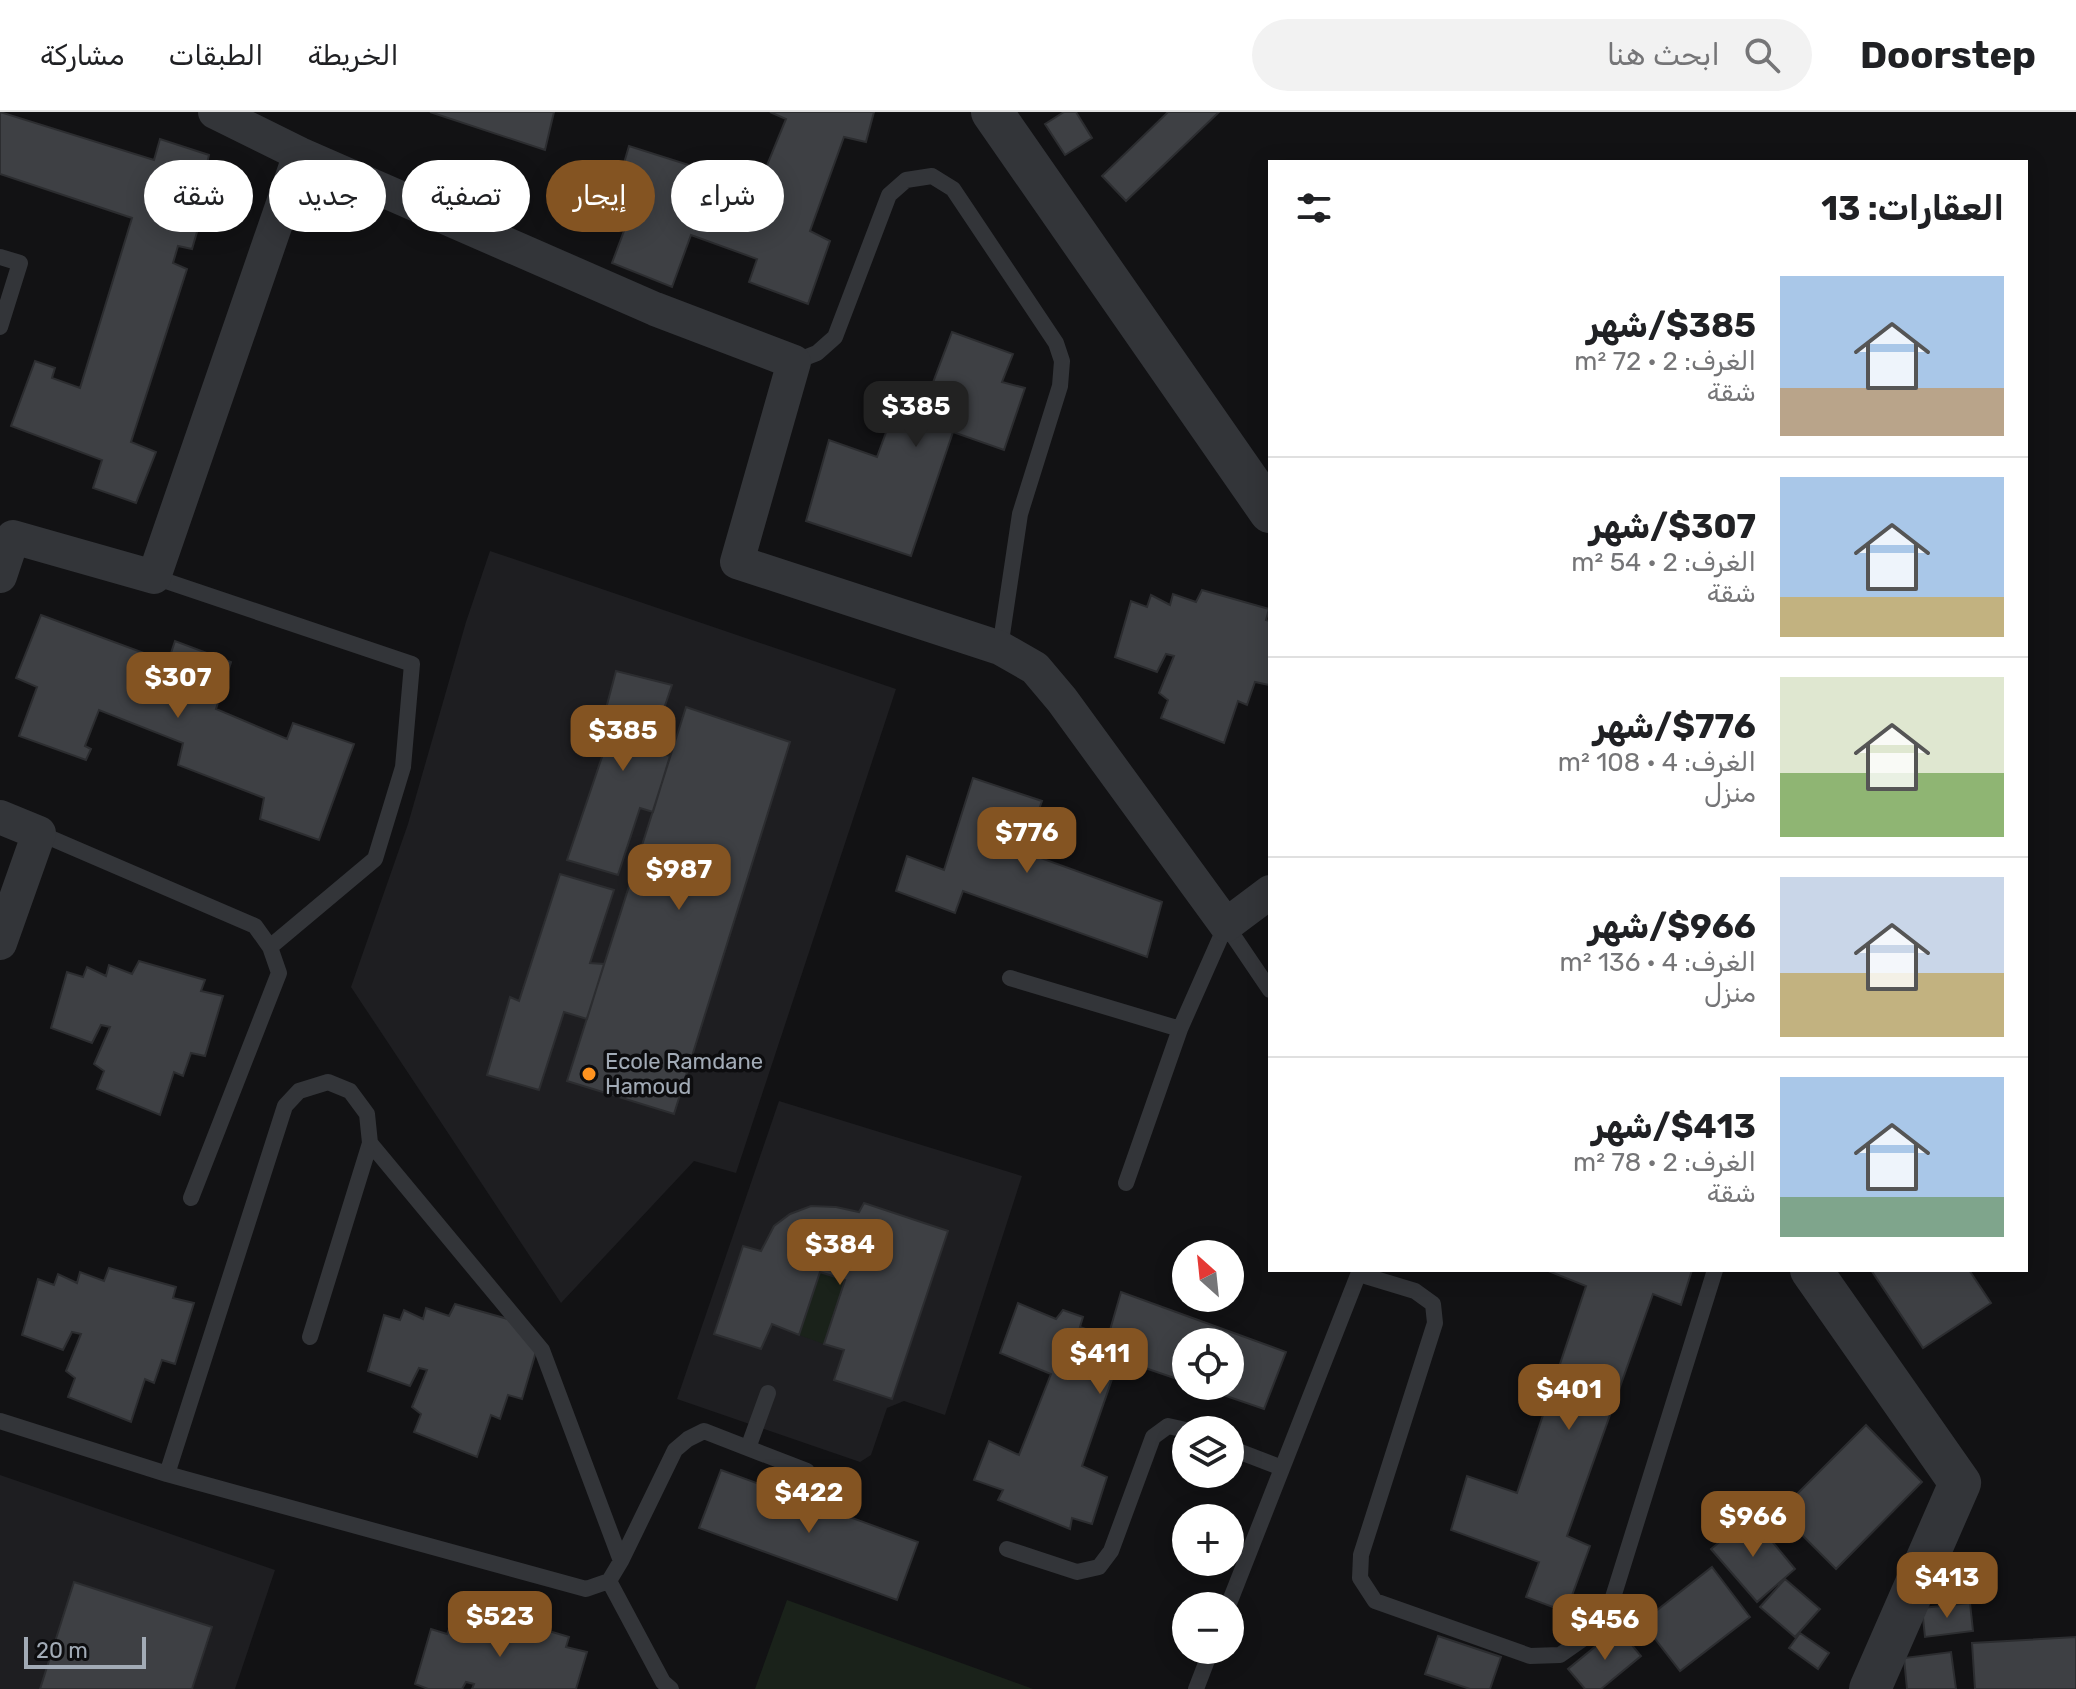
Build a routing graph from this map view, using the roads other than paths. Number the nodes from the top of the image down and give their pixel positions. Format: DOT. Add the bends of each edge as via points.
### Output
graph roads {
  1 [pos="215,112"];
  2 [pos="992,112"];
  3 [pos="300,154"];
  4 [pos="0,257"];
  5 [pos="0,327"];
  6 [pos="794,362"];
  7 [pos="1268,509"];
  8 [pos="7,536"];
  9 [pos="0,576"];
  10 [pos="154,577"];
  11 [pos="1000,648"];
  12 [pos="0,817"];
  13 [pos="39,833"];
  14 [pos="1268,894"];
  15 [pos="1226,925"];
  16 [pos="0,943"];
  17 [pos="270,947"];
  18 [pos="1010,978"];
  19 [pos="1268,987"];
  20 [pos="1180,1029"];
  21 [pos="370,1143"];
  22 [pos="1126,1183"];
  23 [pos="191,1198"];
  24 [pos="1360,1272"];
  25 [pos="1714,1272"];
  26 [pos="1812,1272"];
  27 [pos="310,1337"];
  28 [pos="768,1393"];
  29 [pos="0,1421"];
  30 [pos="1172,1427"];
  31 [pos="748,1448"];
  32 [pos="1244,1453"];
  33 [pos="1282,1468"];
  34 [pos="807,1471"];
  35 [pos="167,1474"];
  36 [pos="1007,1549"];
  37 [pos="621,1561"];
  38 [pos="609,1581"];
  39 [pos="1233,1592"];
  40 [pos="1206,1664"];
  41 [pos="671,1689"];
  42 [pos="1196,1689"];
  43 [pos="1870,1689"];
  1 -- 3 [label="street"];
  2 -- 7 [label="street"];
  3 -- 6 [label="street" via="655,309"];
  3 -- 10 [label="street"];
  4 -- 5 [label="lane" via="20,263"];
  6 -- 11 [label="street" via="737,562"];
  6 -- 11 [label="lane" via="817,353 835,337 889,195 906,180 932,176 953,189 1056,343 1062,361 1060,386 1020,514"];
  8 -- 9 [label="street"];
  8 -- 10 [label="street"];
  10 -- 17 [label="lane" via="412,664 403,767 375,859"];
  11 -- 15 [label="street" via="1035,668 1062,700"];
  12 -- 13 [label="street"];
  13 -- 16 [label="street"];
  13 -- 17 [label="lane" via="255,926"];
  14 -- 15 [label="street"];
  15 -- 19 [label="lane"];
  15 -- 20 [label="lane"];
  17 -- 23 [label="lane" via="279,973"];
  18 -- 20 [label="lane"];
  20 -- 22 [label="lane"];
  21 -- 27 [label="lane"];
  21 -- 35 [label="lane" via="367,1114 350,1091 328,1082 299,1091 285,1106"];
  21 -- 37 [label="lane" via="542,1350"];
  24 -- 25 [label="lane" via="1415,1291 1433,1304 1435,1323 1361,1555 1360,1578 1375,1601 1530,1656 1560,1655 1587,1636 1610,1607"];
  24 -- 33 [label="lane"];
  26 -- 43 [label="street" via="1960,1483"];
  28 -- 31 [label="lane"];
  29 -- 35 [label="lane"];
  30 -- 36 [label="lane" via="1153,1437 1111,1551 1099,1567 1077,1572"];
  31 -- 34 [label="lane"];
  31 -- 37 [label="lane" via="704,1431 675,1450"];
  32 -- 33 [label="lane"];
  33 -- 39 [label="lane"];
  35 -- 38 [label="lane" via="586,1589"];
  37 -- 38 [label="lane"];
  38 -- 41 [label="lane"];
  40 -- 42 [label="lane"];
}
